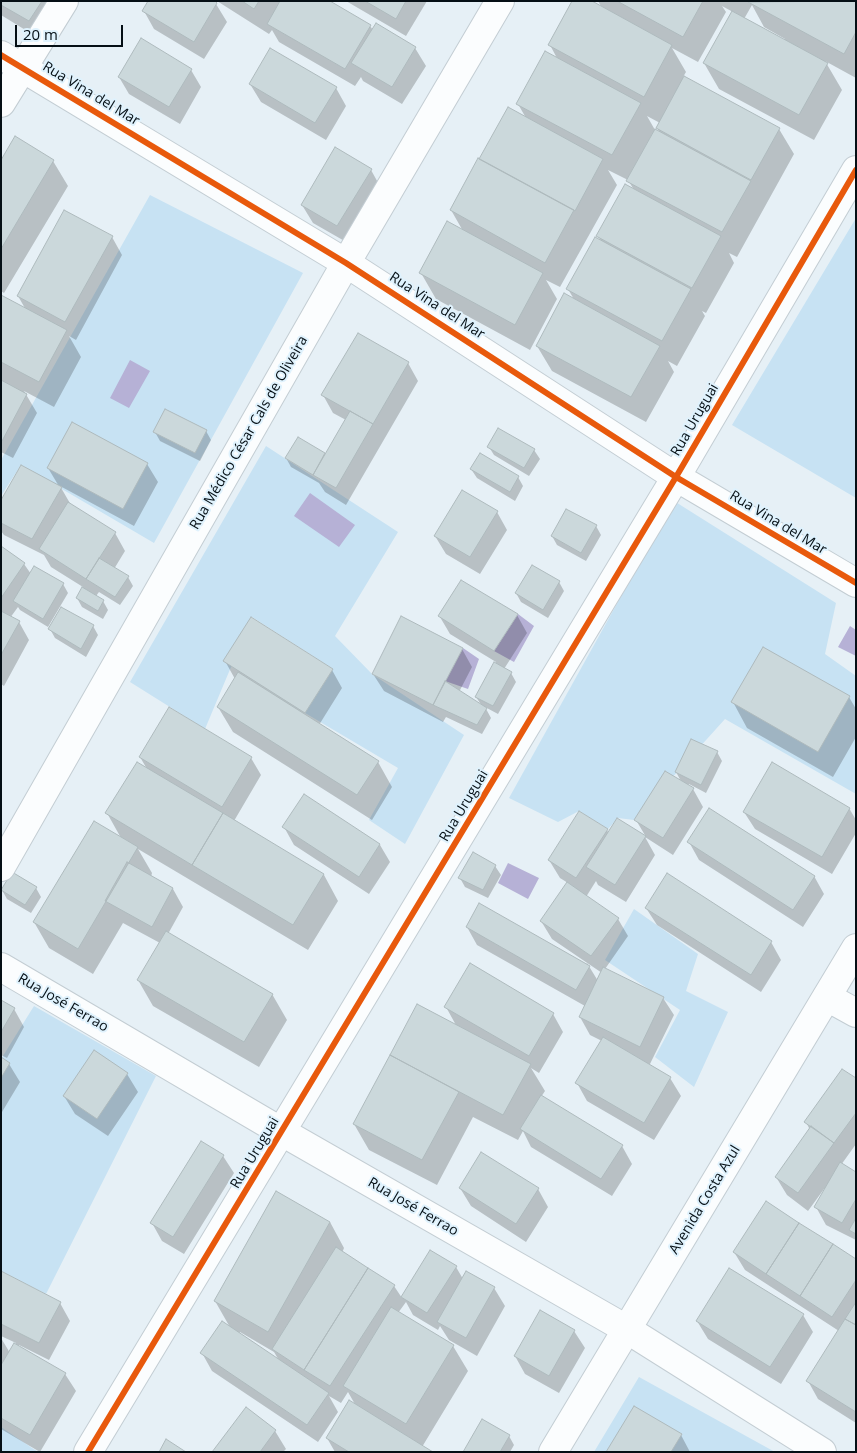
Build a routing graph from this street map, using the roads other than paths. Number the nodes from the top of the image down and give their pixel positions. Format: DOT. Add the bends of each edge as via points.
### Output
graph roads {
  1 [pos="64,1"];
  2 [pos="500,1"];
  3 [pos="12,61"];
  4 [pos="1,103"];
  5 [pos="856,170"];
  6 [pos="346,263"];
  7 [pos="676,477"];
  8 [pos="856,583"];
  9 [pos="1,867"];
  10 [pos="856,948"];
  11 [pos="1,967"];
  12 [pos="827,997"];
  13 [pos="856,1013"];
  14 [pos="282,1132"];
  15 [pos="628,1330"];
  16 [pos="88,1452"];
  17 [pos="553,1452"];
  18 [pos="822,1452"];
  1 -- 3 [label="street"];
  2 -- 6 [label="street, Rua Médico César Cals de Oliveira"];
  3 -- 4 [label="street"];
  3 -- 6 [label="street, Rua Vina del Mar"];
  5 -- 7 [label="street, Rua Uruguai"];
  6 -- 7 [label="street, Rua Vina del Mar"];
  6 -- 9 [label="street, Rua Médico César Cals de Oliveira"];
  7 -- 8 [label="street, Rua Vina del Mar"];
  7 -- 14 [label="street, Rua Uruguai"];
  10 -- 12 [label="street, Avenida Costa Azul"];
  11 -- 14 [label="street, Rua José Ferrao"];
  12 -- 13 [label="street"];
  12 -- 15 [label="street, Avenida Costa Azul"];
  14 -- 15 [label="street, Rua José Ferrao"];
  14 -- 16 [label="street, Rua Uruguai"];
  15 -- 17 [label="street, Avenida Costa Azul"];
  15 -- 18 [label="street, Rua José Ferrao"];
}
